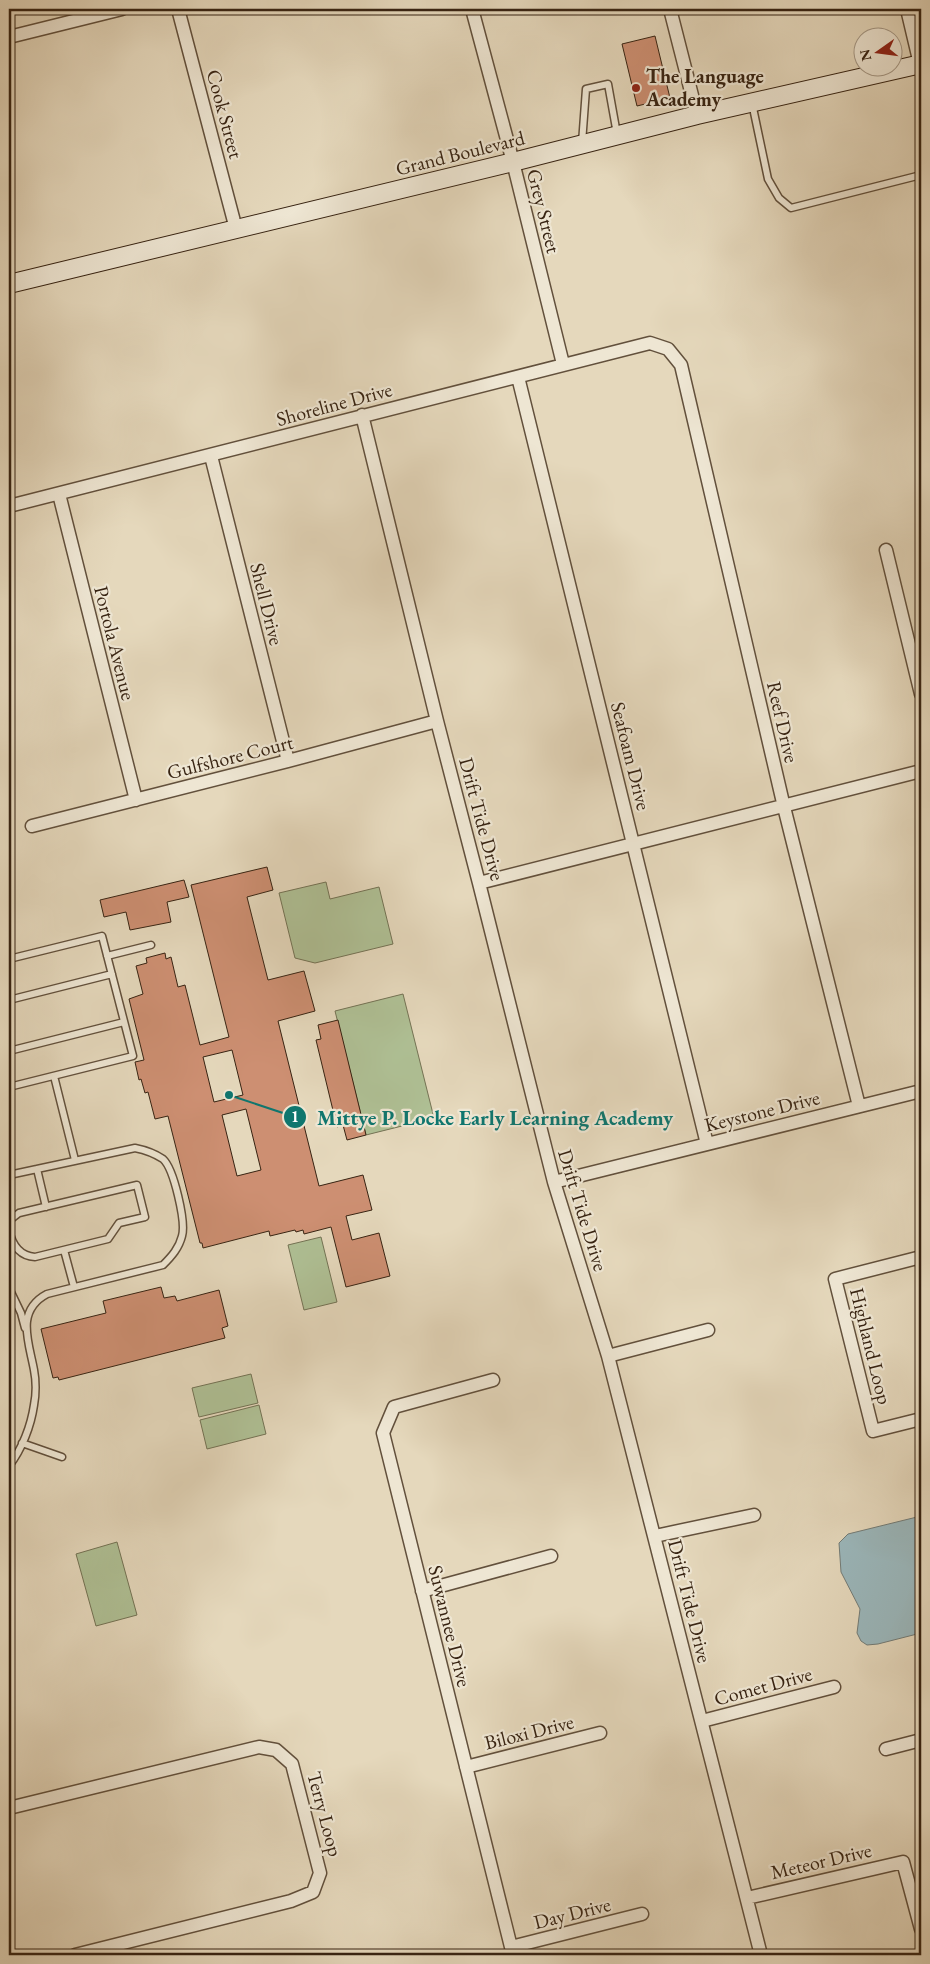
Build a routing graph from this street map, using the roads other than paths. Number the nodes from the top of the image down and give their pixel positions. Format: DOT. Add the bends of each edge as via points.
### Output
graph roads {
  1 [pos="122,9"];
  2 [pos="178,9"];
  3 [pos="472,9"];
  4 [pos="670,9"];
  5 [pos="906,9"];
  6 [pos="9,37"];
  7 [pos="921,65"];
  8 [pos="752,103"];
  9 [pos="697,115"];
  10 [pos="618,135"];
  11 [pos="582,144"];
  12 [pos="513,162"];
  13 [pos="921,175"];
  14 [pos="236,229"];
  15 [pos="9,284"];
  16 [pos="668,349"];
  17 [pos="563,364"];
  18 [pos="518,377"];
  19 [pos="362,415"];
  20 [pos="210,456"];
  21 [pos="59,494"];
  22 [pos="9,506"];
  23 [pos="886,550"];
  24 [pos="921,694"];
  25 [pos="436,721"];
  26 [pos="288,761"];
  27 [pos="921,771"];
  28 [pos="136,800"];
  29 [pos="784,807"];
  30 [pos="32,826"];
  31 [pos="633,844"];
  32 [pos="479,883"];
  33 [pos="151,944"];
  34 [pos="107,956"];
  35 [pos="9,959"];
  36 [pos="112,974"];
  37 [pos="9,1000"];
  38 [pos="124,1022"];
  39 [pos="9,1051"];
  40 [pos="54,1076"];
  41 [pos="9,1087"];
  42 [pos="921,1091"];
  43 [pos="859,1106"];
  44 [pos="707,1144"];
  45 [pos="75,1160"];
  46 [pos="37,1169"];
  47 [pos="9,1175"];
  48 [pos="554,1182"];
  49 [pos="46,1207"];
  50 [pos="9,1228"];
  51 [pos="64,1250"];
  52 [pos="921,1257"];
  53 [pos="74,1287"];
  54 [pos="9,1288"];
  55 [pos="708,1330"];
  56 [pos="26,1334"];
  57 [pos="608,1356"];
  58 [pos="492,1380"];
  59 [pos="921,1419"];
  60 [pos="22,1443"];
  61 [pos="62,1456"];
  62 [pos="9,1466"];
  63 [pos="754,1516"];
  64 [pos="654,1536"];
  65 [pos="551,1556"];
  66 [pos="422,1591"];
  67 [pos="834,1687"];
  68 [pos="702,1721"];
  69 [pos="600,1733"];
  70 [pos="921,1740"];
  71 [pos="886,1749"];
  72 [pos="466,1767"];
  73 [pos="9,1808"];
  74 [pos="747,1898"];
  75 [pos="642,1914"];
  76 [pos="921,1929"];
  77 [pos="512,1951"];
  78 [pos="75,1955"];
  79 [pos="762,1955"];
  1 -- 6 [label="street"];
  2 -- 14 [label="street, Cook Street"];
  3 -- 12 [label="street, Grey Street"];
  4 -- 9 [label="street"];
  5 -- 7 [label="street"];
  7 -- 8 [label="main road, Grand Boulevard"];
  8 -- 9 [label="main road, Grand Boulevard"];
  8 -- 13 [label="lane" via="768,179 778,198 791,208"];
  9 -- 10 [label="main road, Grand Boulevard"];
  10 -- 11 [label="main road, Grand Boulevard"];
  10 -- 11 [label="lane" via="608,84 586,89"];
  11 -- 12 [label="main road, Grand Boulevard"];
  12 -- 14 [label="main road, Grand Boulevard"];
  12 -- 17 [label="street, Grey Street"];
  14 -- 15 [label="main road, Grand Boulevard"];
  16 -- 17 [label="street, Shoreline Drive" via="650,344"];
  16 -- 29 [label="street, Reef Drive" via="681,365"];
  17 -- 18 [label="street, Shoreline Drive"];
  18 -- 19 [label="street, Shoreline Drive"];
  18 -- 31 [label="street, Seafoam Drive"];
  19 -- 20 [label="street, Shoreline Drive"];
  19 -- 25 [label="street, Drift Tide Drive"];
  20 -- 21 [label="street, Shoreline Drive"];
  20 -- 26 [label="street, Shell Drive"];
  21 -- 22 [label="street, Shoreline Drive"];
  21 -- 28 [label="street, Portola Avenue"];
  23 -- 24 [label="street"];
  25 -- 26 [label="street, Gulfshore Court"];
  25 -- 32 [label="street, Drift Tide Drive"];
  26 -- 28 [label="street, Gulfshore Court"];
  27 -- 29 [label="street"];
  28 -- 30 [label="street, Gulfshore Court"];
  29 -- 31 [label="street"];
  29 -- 43 [label="street, Reef Drive"];
  31 -- 32 [label="street"];
  31 -- 44 [label="street, Seafoam Drive"];
  32 -- 48 [label="street, Drift Tide Drive"];
  33 -- 34 [label="lane"];
  34 -- 35 [label="lane" via="102,936"];
  34 -- 36 [label="lane"];
  36 -- 37 [label="lane"];
  36 -- 38 [label="lane"];
  38 -- 39 [label="lane"];
  38 -- 40 [label="lane" via="133,1056"];
  40 -- 41 [label="lane"];
  40 -- 45 [label="lane"];
  42 -- 43 [label="street, Keystone Drive"];
  43 -- 44 [label="street, Keystone Drive"];
  44 -- 48 [label="street, Keystone Drive"];
  45 -- 46 [label="lane"];
  45 -- 53 [label="lane" via="135,1148 151,1152 165,1161 182,1215 183,1235 176,1251 163,1264"];
  46 -- 47 [label="lane"];
  46 -- 49 [label="lane"];
  48 -- 57 [label="street, Drift Tide Drive"];
  49 -- 50 [label="lane" via="19,1213 10,1220"];
  49 -- 51 [label="lane" via="137,1185 145,1217 119,1223 108,1239"];
  50 -- 51 [label="lane" via="14,1244 28,1257"];
  51 -- 53 [label="lane"];
  52 -- 59 [label="street, Highland Loop" via="835,1278 873,1431"];
  53 -- 56 [label="lane" via="37,1299 27,1319"];
  54 -- 56 [label="lane" via="21,1313"];
  55 -- 57 [label="street"];
  56 -- 60 [label="lane" via="34,1372 35,1404"];
  57 -- 64 [label="street, Drift Tide Drive"];
  58 -- 66 [label="street, Suwannee Drive" via="394,1406 383,1434"];
  60 -- 61 [label="lane"];
  60 -- 62 [label="lane"];
  63 -- 64 [label="street"];
  64 -- 68 [label="street, Drift Tide Drive"];
  65 -- 66 [label="street"];
  66 -- 72 [label="street, Suwannee Drive"];
  67 -- 68 [label="street, Comet Drive"];
  68 -- 74 [label="street, Drift Tide Drive"];
  69 -- 72 [label="street, Biloxi Drive"];
  70 -- 71 [label="street"];
  72 -- 77 [label="street, Suwannee Drive"];
  73 -- 78 [label="street, Terry Loop" via="259,1747 276,1750 292,1764 320,1873 313,1892 291,1901"];
  74 -- 76 [label="street, Meteor Drive" via="903,1862"];
  74 -- 79 [label="street, Drift Tide Drive"];
  75 -- 77 [label="street, Day Drive"];
}
